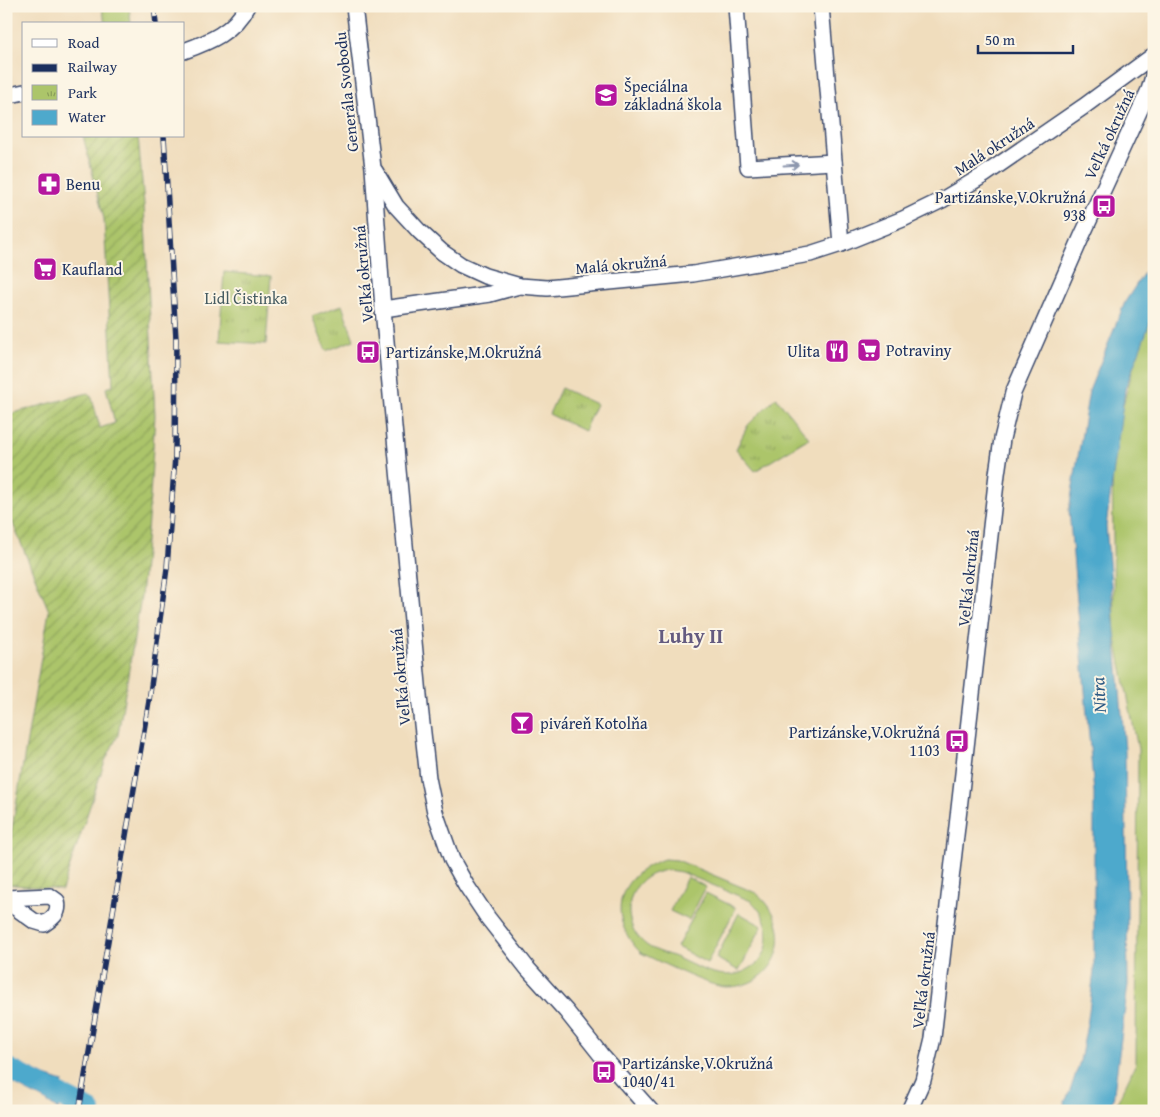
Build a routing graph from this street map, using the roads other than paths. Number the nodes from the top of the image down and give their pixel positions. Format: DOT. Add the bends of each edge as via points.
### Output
graph roads {
  1 [pos="247,6"];
  2 [pos="736,6"];
  3 [pos="821,6"];
  4 [pos="355,8"];
  5 [pos="185,51"];
  6 [pos="1154,54"];
  7 [pos="1154,73"];
  8 [pos="22,92"];
  9 [pos="6,96"];
  10 [pos="834,162"];
  11 [pos="373,168"];
  12 [pos="841,244"];
  13 [pos="520,286"];
  14 [pos="383,309"];
  15 [pos="651,1111"];
  16 [pos="909,1111"];
  1 -- 5 [label="street" via="232,28 211,41"];
  2 -- 10 [label="street, one-way" via="748,167"];
  3 -- 10 [label="street"];
  4 -- 11 [label="street, Generála Svobodu"];
  6 -- 12 [label="street, Malá okružná" via="984,175 903,219"];
  7 -- 16 [label="street, Veľká okružná" via="1013,393 1002,439 933,1038 923,1080"];
  8 -- 9 [label="street"];
  10 -- 12 [label="street"];
  11 -- 13 [label="street, Malá okružná" via="396,206 442,252 485,276"];
  11 -- 14 [label="street, Veľká okružná"];
  12 -- 13 [label="street, Malá okružná" via="790,258 693,274 547,288"];
  13 -- 14 [label="street, Malá okružná" via="490,294"];
  14 -- 15 [label="street, Veľká okružná" via="421,715 435,812 452,860 488,918"];
}
